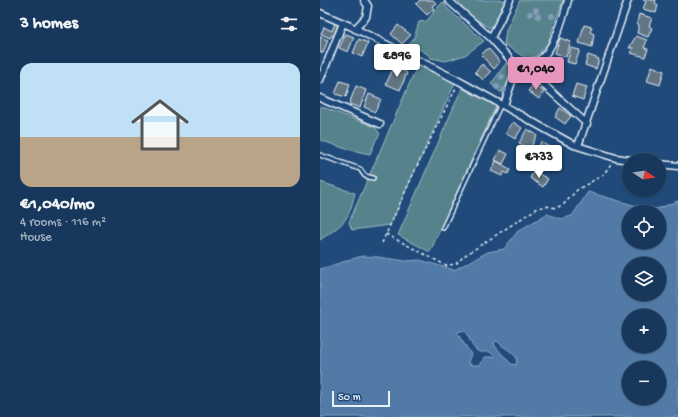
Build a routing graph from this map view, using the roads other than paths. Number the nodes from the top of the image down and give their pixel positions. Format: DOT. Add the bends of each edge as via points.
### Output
graph roads {
  1 [pos="364,0"];
  2 [pos="448,0"];
  3 [pos="510,0"];
  4 [pos="568,0"];
  5 [pos="628,0"];
  6 [pos="320,13"];
  7 [pos="343,23"];
  8 [pos="355,29"];
  9 [pos="491,38"];
  10 [pos="530,65"];
  11 [pos="517,67"];
  12 [pos="320,80"];
  13 [pos="320,98"];
  14 [pos="502,105"];
  15 [pos="380,124"];
  16 [pos="586,124"];
  17 [pos="578,146"];
  18 [pos="320,155"];
  19 [pos="622,159"];
  20 [pos="666,165"];
  21 [pos="678,166"];
  22 [pos="373,178"];
  23 [pos="443,228"];
  1 -- 8 [label="street" via="368,6 366,17"];
  2 -- 9 [label="street"];
  3 -- 9 [label="street"];
  4 -- 10 [label="street" via="550,49 543,58"];
  5 -- 16 [label="street"];
  6 -- 7 [label="street"];
  7 -- 8 [label="street"];
  7 -- 12 [label="street"];
  8 -- 14 [label="street" via="459,80"];
  9 -- 11 [label="street"];
  10 -- 11 [label="street"];
  10 -- 16 [label="street" via="544,84"];
  11 -- 14 [label="street"];
  13 -- 15 [label="street"];
  14 -- 17 [label="street"];
  14 -- 23 [label="lane"];
  16 -- 17 [label="street"];
  17 -- 19 [label="street"];
  18 -- 22 [label="lane" via="360,168 365,176"];
  20 -- 21 [label="street"];
}
